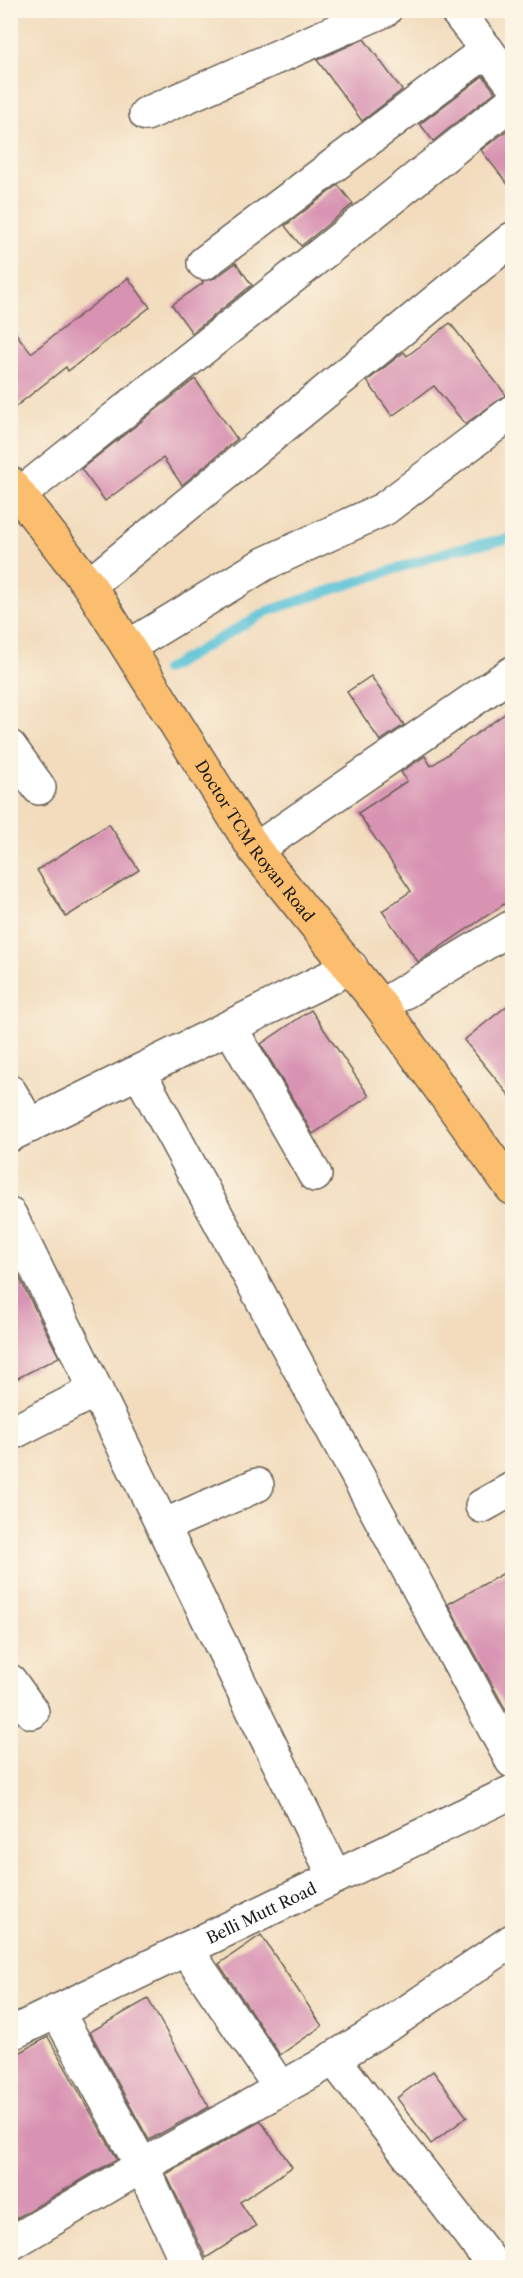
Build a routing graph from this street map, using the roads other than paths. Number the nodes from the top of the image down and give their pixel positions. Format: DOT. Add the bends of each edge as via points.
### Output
graph roads {
  1 [pos="385,10"];
  2 [pos="456,10"];
  3 [pos="487,50"];
  4 [pos="513,83"];
  5 [pos="513,102"];
  6 [pos="146,114"];
  7 [pos="513,239"];
  8 [pos="204,263"];
  9 [pos="513,412"];
  10 [pos="15,489"];
  11 [pos="89,585"];
  12 [pos="128,648"];
  13 [pos="513,673"];
  14 [pos="10,747"];
  15 [pos="39,788"];
  16 [pos="255,850"];
  17 [pos="513,927"];
  18 [pos="351,967"];
  19 [pos="381,1006"];
  20 [pos="230,1027"];
  21 [pos="139,1072"];
  22 [pos="10,1092"];
  23 [pos="20,1131"];
  24 [pos="315,1174"];
  25 [pos="513,1188"];
  26 [pos="10,1215"];
  27 [pos="96,1390"];
  28 [pos="13,1426"];
  29 [pos="257,1485"];
  30 [pos="513,1488"];
  31 [pos="482,1506"];
  32 [pos="163,1526"];
  33 [pos="10,1681"];
  34 [pos="32,1712"];
  35 [pos="513,1761"];
  36 [pos="513,1792"];
  37 [pos="335,1878"];
  38 [pos="513,1941"];
  39 [pos="186,1949"];
  40 [pos="57,2011"];
  41 [pos="10,2034"];
  42 [pos="333,2058"];
  43 [pos="281,2089"];
  44 [pos="142,2166"];
  45 [pos="10,2244"];
  46 [pos="189,2267"];
  47 [pos="496,2268"];
  1 -- 6 [label="street"];
  2 -- 3 [label="street"];
  3 -- 4 [label="street"];
  3 -- 8 [label="street"];
  5 -- 10 [label="street"];
  7 -- 11 [label="street"];
  9 -- 12 [label="street" via="384,509 264,564"];
  10 -- 11 [label="main road, Doctor TCM Royan Road"];
  11 -- 12 [label="main road, Doctor TCM Royan Road"];
  12 -- 16 [label="main road, Doctor TCM Royan Road"];
  13 -- 16 [label="street"];
  14 -- 15 [label="street"];
  16 -- 18 [label="main road, Doctor TCM Royan Road"];
  17 -- 19 [label="street"];
  18 -- 19 [label="main road, Doctor TCM Royan Road"];
  18 -- 20 [label="street"];
  19 -- 25 [label="main road, Doctor TCM Royan Road"];
  20 -- 21 [label="street"];
  20 -- 24 [label="street"];
  21 -- 23 [label="street"];
  21 -- 35 [label="street"];
  22 -- 23 [label="street"];
  26 -- 27 [label="street"];
  27 -- 28 [label="street"];
  27 -- 32 [label="street"];
  29 -- 32 [label="street"];
  30 -- 31 [label="street"];
  32 -- 37 [label="street"];
  33 -- 34 [label="street"];
  36 -- 37 [label="street, Belli Mutt Road"];
  37 -- 39 [label="street, Belli Mutt Road"];
  38 -- 42 [label="street"];
  39 -- 40 [label="street, Belli Mutt Road"];
  39 -- 43 [label="street"];
  40 -- 41 [label="street, Belli Mutt Road"];
  40 -- 44 [label="street"];
  42 -- 43 [label="street"];
  42 -- 47 [label="street"];
  43 -- 44 [label="street"];
  44 -- 45 [label="street"];
  44 -- 46 [label="street"];
}
